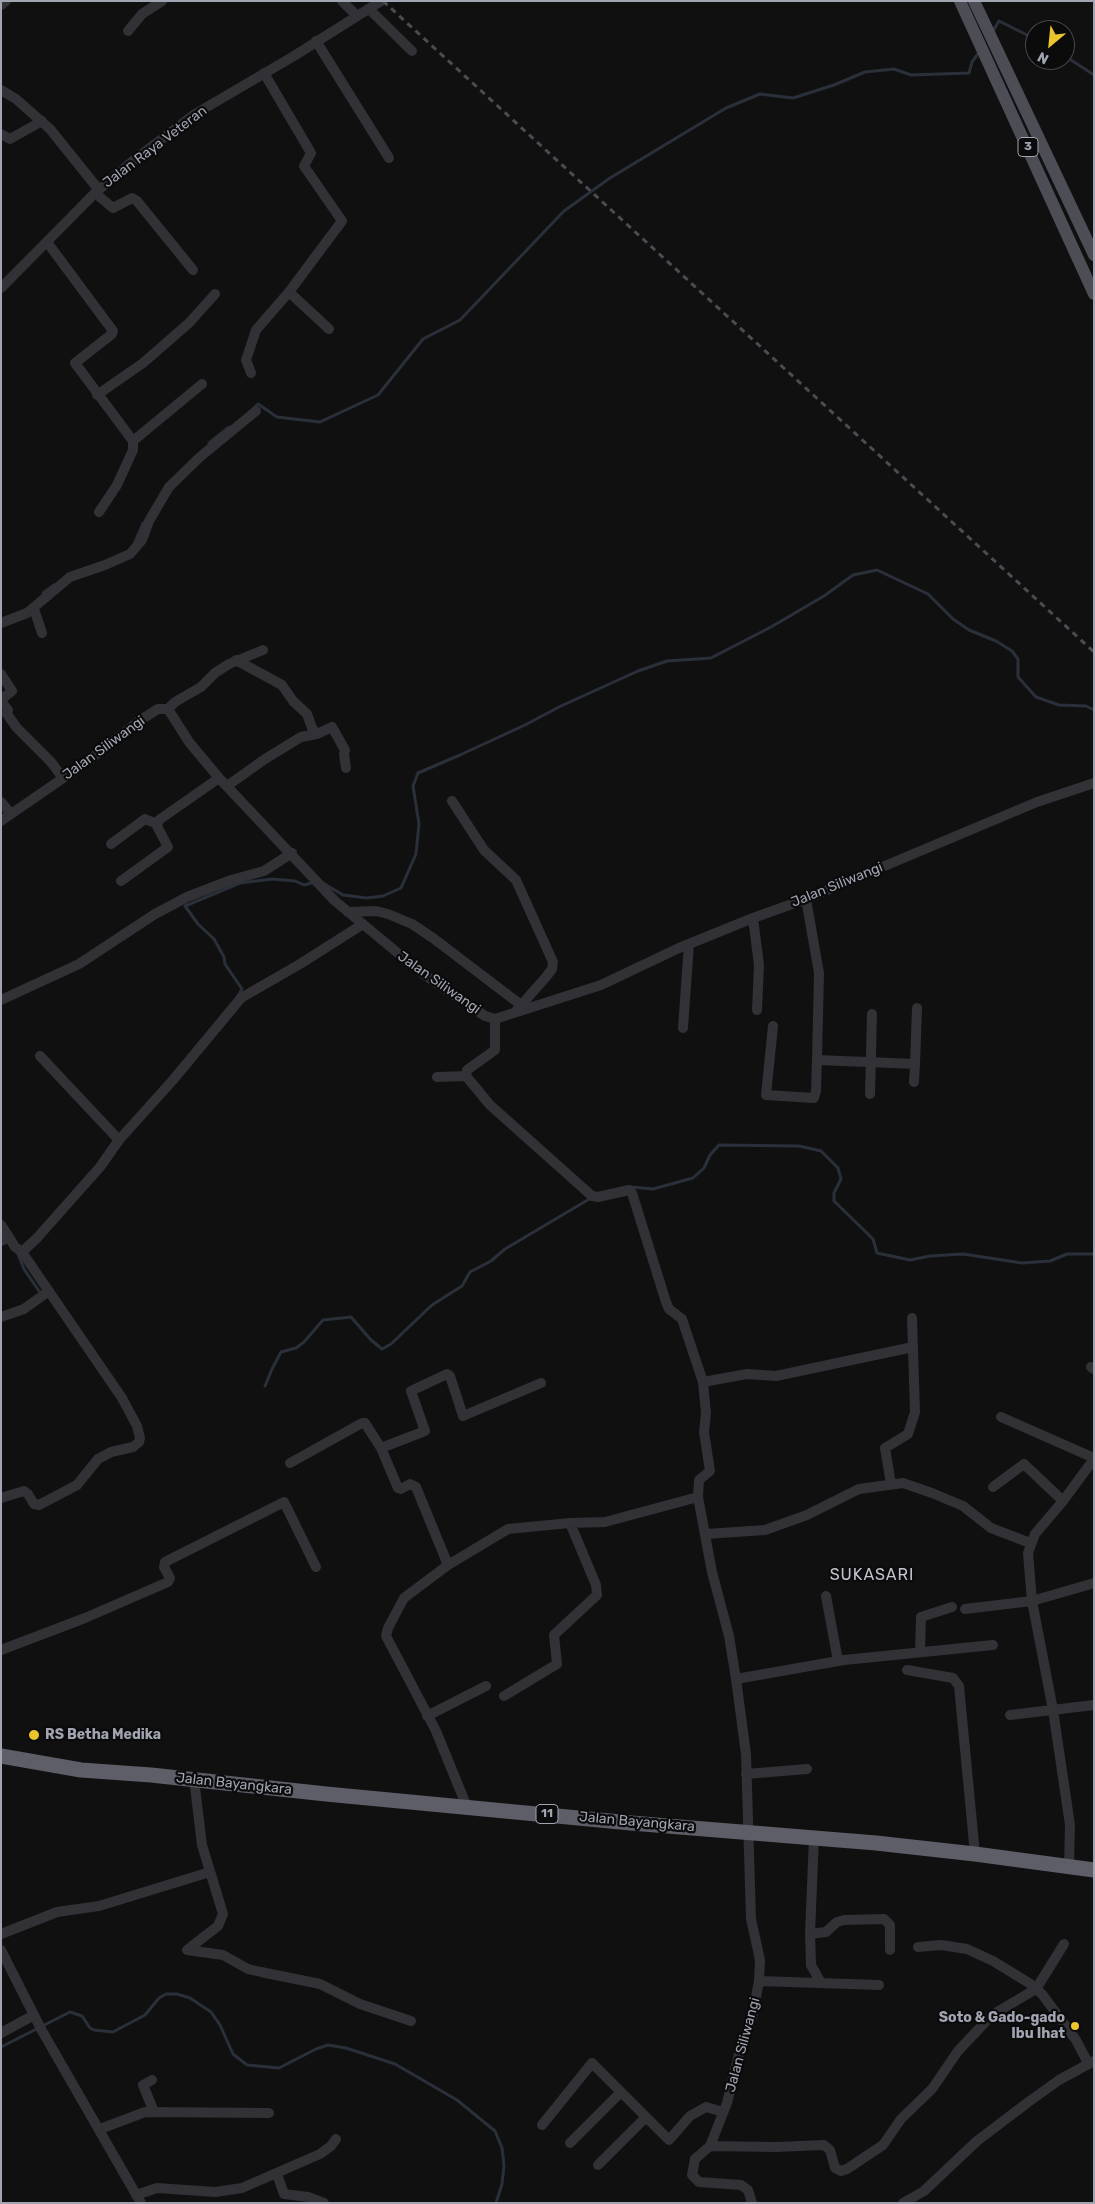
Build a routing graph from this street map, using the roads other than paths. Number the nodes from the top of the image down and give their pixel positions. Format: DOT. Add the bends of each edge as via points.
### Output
graph roads {
  1 [pos="6,1"];
  2 [pos="162,1"];
  3 [pos="342,1"];
  4 [pos="381,1"];
  5 [pos="960,1"];
  6 [pos="974,1"];
  7 [pos="1,5"];
  8 [pos="369,8"];
  9 [pos="357,16"];
  10 [pos="128,31"];
  11 [pos="316,41"];
  12 [pos="412,51"];
  13 [pos="264,74"];
  14 [pos="1,90"];
  15 [pos="42,121"];
  16 [pos="1,134"];
  17 [pos="1041,143"];
  18 [pos="1028,148"];
  19 [pos="389,158"];
  20 [pos="97,191"];
  21 [pos="47,242"];
  22 [pos="1094,255"];
  23 [pos="193,270"];
  24 [pos="1,288"];
  25 [pos="289,292"];
  26 [pos="214,294"];
  27 [pos="1094,294"];
  28 [pos="329,329"];
  29 [pos="251,373"];
  30 [pos="202,384"];
  31 [pos="97,395"];
  32 [pos="256,411"];
  33 [pos="133,441"];
  34 [pos="99,512"];
  35 [pos="34,609"];
  36 [pos="1,623"];
  37 [pos="41,630"];
  38 [pos="263,650"];
  39 [pos="236,660"];
  40 [pos="1,674"];
  41 [pos="1,700"];
  42 [pos="168,709"];
  43 [pos="317,734"];
  44 [pos="346,768"];
  45 [pos="63,778"];
  46 [pos="219,778"];
  47 [pos="1094,784"];
  48 [pos="227,786"];
  49 [pos="452,801"];
  50 [pos="1,802"];
  51 [pos="11,814"];
  52 [pos="1,820"];
  53 [pos="157,824"];
  54 [pos="111,844"];
  55 [pos="292,854"];
  56 [pos="121,881"];
  57 [pos="806,899"];
  58 [pos="348,912"];
  59 [pos="753,918"];
  60 [pos="363,924"];
  61 [pos="689,944"];
  62 [pos="1,1000"];
  63 [pos="518,1008"];
  64 [pos="917,1008"];
  65 [pos="757,1010"];
  66 [pos="872,1014"];
  67 [pos="495,1019"];
  68 [pos="773,1026"];
  69 [pos="683,1028"];
  70 [pos="40,1056"];
  71 [pos="817,1060"];
  72 [pos="870,1062"];
  73 [pos="915,1064"];
  74 [pos="466,1076"];
  75 [pos="436,1077"];
  76 [pos="914,1082"];
  77 [pos="870,1094"];
  78 [pos="119,1140"];
  79 [pos="1,1225"];
  80 [pos="5,1239"];
  81 [pos="22,1252"];
  82 [pos="49,1291"];
  83 [pos="1,1317"];
  84 [pos="912,1318"];
  85 [pos="913,1347"];
  86 [pos="703,1382"];
  87 [pos="541,1383"];
  88 [pos="1001,1417"];
  89 [pos="381,1448"];
  90 [pos="1094,1458"];
  91 [pos="290,1463"];
  92 [pos="891,1484"];
  93 [pos="993,1487"];
  94 [pos="698,1497"];
  95 [pos="1,1498"];
  96 [pos="1063,1501"];
  97 [pos="570,1523"];
  98 [pos="706,1534"];
  99 [pos="1030,1543"];
  100 [pos="448,1564"];
  101 [pos="316,1567"];
  102 [pos="1094,1583"];
  103 [pos="826,1596"];
  104 [pos="1032,1601"];
  105 [pos="952,1607"];
  106 [pos="965,1609"];
  107 [pos="993,1645"];
  108 [pos="1,1650"];
  109 [pos="920,1652"];
  110 [pos="838,1661"];
  111 [pos="907,1670"];
  112 [pos="736,1679"];
  113 [pos="486,1686"];
  114 [pos="504,1696"];
  115 [pos="1094,1705"];
  116 [pos="1053,1710"];
  117 [pos="1010,1715"];
  118 [pos="427,1716"];
  119 [pos="1,1756"];
  120 [pos="807,1768"];
  121 [pos="746,1774"];
  122 [pos="194,1779"];
  123 [pos="467,1807"];
  124 [pos="747,1832"];
  125 [pos="814,1837"];
  126 [pos="975,1854"];
  127 [pos="1069,1866"];
  128 [pos="1094,1870"];
  129 [pos="210,1872"];
  130 [pos="1,1934"];
  131 [pos="810,1934"];
  132 [pos="1064,1944"];
  133 [pos="918,1947"];
  134 [pos="1,1950"];
  135 [pos="890,1950"];
  136 [pos="759,1981"];
  137 [pos="821,1983"];
  138 [pos="879,1985"];
  139 [pos="1036,1989"];
  140 [pos="34,2015"];
  141 [pos="410,2021"];
  142 [pos="1,2033"];
  143 [pos="1091,2062"];
  144 [pos="152,2080"];
  145 [pos="621,2092"];
  146 [pos="154,2112"];
  147 [pos="723,2112"];
  148 [pos="269,2113"];
  149 [pos="646,2117"];
  150 [pos="542,2125"];
  151 [pos="100,2129"];
  152 [pos="336,2139"];
  153 [pos="570,2143"];
  154 [pos="710,2146"];
  155 [pos="598,2165"];
  156 [pos="277,2174"];
  157 [pos="138,2199"];
  158 [pos="324,2203"];
  159 [pos="752,2203"];
  160 [pos="903,2203"];
  1 -- 7 [label="street"];
  2 -- 10 [label="street" via="142,14"];
  3 -- 9 [label="street"];
  4 -- 8 [label="street, Jalan Raya Veteran"];
  5 -- 18 [label="main road, 3"];
  6 -- 17 [label="main road, 3"];
  8 -- 9 [label="street, Jalan Raya Veteran"];
  8 -- 12 [label="street"];
  9 -- 11 [label="street, Jalan Raya Veteran"];
  11 -- 13 [label="street, Jalan Raya Veteran"];
  11 -- 19 [label="street"];
  13 -- 20 [label="street, Jalan Raya Veteran" via="194,114"];
  13 -- 25 [label="street" via="311,153 304,166 342,221"];
  14 -- 15 [label="street"];
  15 -- 16 [label="street" via="10,139"];
  15 -- 20 [label="street" via="58,137"];
  17 -- 18 [label="main road"];
  17 -- 22 [label="main road, 3"];
  18 -- 27 [label="main road, 3"];
  20 -- 21 [label="street, Jalan Raya Veteran"];
  20 -- 23 [label="street" via="113,208 132,198 138,201"];
  21 -- 24 [label="street, Jalan Raya Veteran"];
  21 -- 31 [label="street" via="113,330 75,363"];
  25 -- 28 [label="street"];
  25 -- 29 [label="street" via="256,330 246,360"];
  26 -- 31 [label="street" via="143,364"];
  30 -- 33 [label="street"];
  31 -- 33 [label="street"];
  32 -- 35 [label="street" via="169,487 142,540 130,554 70,577"];
  33 -- 34 [label="street" via="133,450 117,485"];
  35 -- 36 [label="street"];
  35 -- 37 [label="street"];
  38 -- 39 [label="street"];
  39 -- 42 [label="street"];
  39 -- 43 [label="street" via="282,685 307,714"];
  40 -- 41 [label="street" via="12,691"];
  41 -- 45 [label="street" via="17,728"];
  42 -- 45 [label="street, Jalan Siliwangi" via="158,709 148,715"];
  42 -- 46 [label="street, Jalan Siliwangi" via="189,742"];
  43 -- 44 [label="street" via="332,727 345,750"];
  43 -- 48 [label="street" via="301,738"];
  45 -- 51 [label="street, Jalan Siliwangi"];
  46 -- 48 [label="street, Jalan Siliwangi"];
  46 -- 53 [label="street"];
  47 -- 57 [label="street, Jalan Siliwangi" via="1037,802"];
  48 -- 55 [label="street, Jalan Siliwangi"];
  49 -- 63 [label="street" via="484,850 516,880 553,962 546,977"];
  50 -- 51 [label="street"];
  51 -- 52 [label="street, Jalan Siliwangi"];
  53 -- 54 [label="street" via="145,820"];
  53 -- 56 [label="street" via="168,847"];
  55 -- 58 [label="street, Jalan Siliwangi"];
  55 -- 62 [label="street" via="264,871 187,897 79,964"];
  57 -- 59 [label="street, Jalan Siliwangi"];
  57 -- 71 [label="street" via="818,973"];
  58 -- 60 [label="street, Jalan Siliwangi"];
  58 -- 63 [label="street" via="376,911 412,924"];
  59 -- 61 [label="street, Jalan Siliwangi"];
  59 -- 65 [label="street" via="759,965"];
  60 -- 67 [label="street, Jalan Siliwangi" via="422,973"];
  60 -- 78 [label="street" via="242,998"];
  61 -- 63 [label="street, Jalan Siliwangi" via="572,996"];
  61 -- 69 [label="street"];
  63 -- 67 [label="street, Jalan Siliwangi"];
  64 -- 73 [label="street"];
  66 -- 72 [label="street"];
  67 -- 74 [label="street" via="495,1050 467,1070"];
  68 -- 71 [label="street" via="766,1095 814,1098"];
  70 -- 78 [label="street"];
  71 -- 72 [label="street"];
  72 -- 73 [label="street"];
  72 -- 77 [label="street"];
  73 -- 76 [label="street"];
  74 -- 75 [label="street"];
  74 -- 86 [label="street" via="495,1110 592,1196 628,1190 633,1194 666,1302 669,1309 682,1319"];
  78 -- 81 [label="street" via="100,1167"];
  79 -- 80 [label="street"];
  80 -- 81 [label="street"];
  81 -- 82 [label="street"];
  82 -- 83 [label="street" via="24,1309"];
  82 -- 95 [label="street" via="122,1398 140,1438 133,1447 110,1452 98,1459 77,1485 39,1505 34,1504 24,1491"];
  84 -- 85 [label="street"];
  85 -- 86 [label="street" via="776,1376 747,1374"];
  85 -- 92 [label="street" via="915,1412 908,1434 885,1448"];
  86 -- 94 [label="street" via="704,1432 710,1471 699,1480"];
  87 -- 89 [label="street" via="463,1416 447,1374 411,1391 425,1431"];
  88 -- 90 [label="street"];
  89 -- 91 [label="street" via="366,1424 362,1423"];
  89 -- 100 [label="street" via="398,1488 410,1484 416,1487"];
  90 -- 96 [label="street"];
  92 -- 98 [label="street" via="859,1489 807,1515 765,1530"];
  92 -- 99 [label="street" via="903,1483 932,1492 963,1506 997,1531"];
  93 -- 96 [label="street" via="1024,1464"];
  94 -- 97 [label="street" via="605,1522"];
  94 -- 98 [label="street, Jalan Siliwangi"];
  96 -- 99 [label="street"];
  97 -- 100 [label="street" via="508,1529"];
  97 -- 114 [label="street" via="596,1585 597,1595 554,1635 557,1664"];
  98 -- 112 [label="street, Jalan Siliwangi"];
  99 -- 104 [label="street" via="1028,1560"];
  100 -- 118 [label="street" via="404,1598 386,1632"];
  101 -- 108 [label="street" via="284,1502 165,1562 170,1578 168,1582"];
  102 -- 104 [label="street"];
  103 -- 110 [label="street"];
  104 -- 106 [label="street"];
  104 -- 116 [label="street"];
  105 -- 109 [label="street" via="921,1617"];
  107 -- 109 [label="street"];
  109 -- 110 [label="street"];
  110 -- 112 [label="street"];
  111 -- 126 [label="street" via="953,1678 959,1686"];
  112 -- 121 [label="street, Jalan Siliwangi"];
  113 -- 118 [label="street"];
  115 -- 116 [label="street"];
  116 -- 117 [label="street"];
  116 -- 127 [label="street" via="1070,1826"];
  118 -- 123 [label="street"];
  119 -- 122 [label="highway, Jalan Bayangkara / 11" via="64,1768"];
  120 -- 121 [label="street"];
  121 -- 124 [label="street, Jalan Siliwangi"];
  122 -- 123 [label="highway, Jalan Bayangkara / 11"];
  122 -- 129 [label="street" via="202,1845"];
  123 -- 124 [label="highway, Jalan Bayangkara / 11"];
  124 -- 125 [label="highway, Jalan Bayangkara / 11"];
  124 -- 136 [label="street, Jalan Siliwangi" via="751,1919 760,1960"];
  125 -- 126 [label="highway, Jalan Bayangkara / 11"];
  125 -- 131 [label="street"];
  126 -- 127 [label="highway, Jalan Bayangkara / 11"];
  127 -- 128 [label="highway, Jalan Bayangkara / 11"];
  129 -- 130 [label="street" via="99,1906 57,1912"];
  129 -- 141 [label="street" via="223,1914 221,1922 187,1950 223,1955 248,1969 320,1984 360,2004"];
  131 -- 135 [label="street" via="826,1932 844,1920 884,1920 890,1923"];
  131 -- 137 [label="street" via="811,1965"];
  132 -- 139 [label="street"];
  133 -- 139 [label="street" via="940,1945 968,1950 993,1961"];
  134 -- 140 [label="street"];
  136 -- 137 [label="street"];
  136 -- 147 [label="street, Jalan Siliwangi" via="752,2018"];
  137 -- 138 [label="street"];
  139 -- 143 [label="street"];
  139 -- 154 [label="street" via="992,2015 958,2051 932,2089 901,2119 883,2145 847,2169 835,2168 830,2150 824,2145 776,2148"];
  140 -- 142 [label="street"];
  140 -- 151 [label="street"];
  143 -- 160 [label="street" via="1027,2103 977,2141 924,2191"];
  144 -- 146 [label="street" via="143,2085"];
  145 -- 149 [label="street"];
  145 -- 150 [label="street" via="592,2063"];
  145 -- 153 [label="street"];
  146 -- 148 [label="street"];
  146 -- 151 [label="street" via="129,2116"];
  147 -- 149 [label="street" via="706,2107 690,2116 669,2140"];
  147 -- 154 [label="street, Jalan Siliwangi"];
  149 -- 155 [label="street"];
  151 -- 157 [label="street"];
  152 -- 156 [label="street" via="320,2154"];
  154 -- 159 [label="street, Jalan Siliwangi" via="695,2159 693,2177 697,2181 742,2185 748,2190"];
  156 -- 157 [label="street" via="242,2188 200,2192 157,2188"];
  156 -- 158 [label="street" via="284,2194 308,2196"];
}
